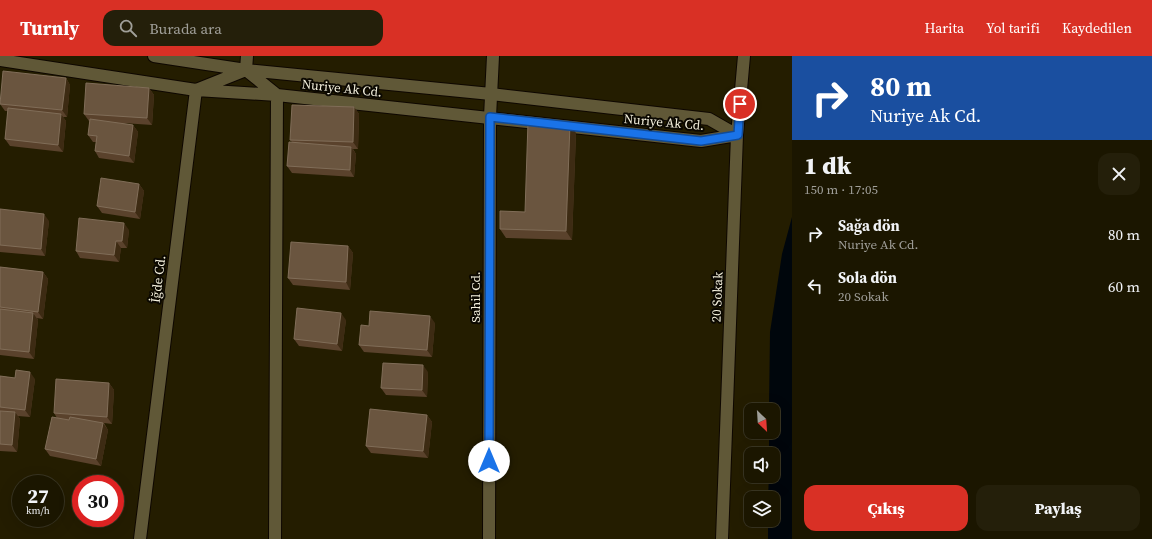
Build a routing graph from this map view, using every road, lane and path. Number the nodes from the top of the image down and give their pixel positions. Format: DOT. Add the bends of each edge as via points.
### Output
graph roads {
  1 [pos="154,56"];
  2 [pos="247,56"];
  3 [pos="493,56"];
  4 [pos="744,56"];
  5 [pos="0,60"];
  6 [pos="246,70"];
  7 [pos="196,90"];
  8 [pos="491,94"];
  9 [pos="278,95"];
  10 [pos="490,117"];
  11 [pos="738,135"];
  12 [pos="140,539"];
  13 [pos="275,539"];
  14 [pos="489,539"];
  15 [pos="722,539"];
  1 -- 6 [label="street, Nuriye Ak Cd."];
  2 -- 6 [label="street"];
  3 -- 8 [label="street, Sahil Cd."];
  4 -- 11 [label="street, 20 Sokak"];
  5 -- 7 [label="street, Nuriye Ak Cd."];
  6 -- 7 [label="street"];
  6 -- 8 [label="street, Nuriye Ak Cd."];
  6 -- 9 [label="street"];
  7 -- 9 [label="street, Nuriye Ak Cd."];
  7 -- 12 [label="street, İğde Cd."];
  8 -- 10 [label="street, Sahil Cd."];
  8 -- 11 [label="street, Nuriye Ak Cd." via="709,119"];
  9 -- 10 [label="street, Nuriye Ak Cd."];
  9 -- 13 [label="street"];
  10 -- 11 [label="street, Nuriye Ak Cd." via="701,141"];
  10 -- 14 [label="street, Sahil Cd."];
  11 -- 15 [label="street, 20 Sokak"];
}
